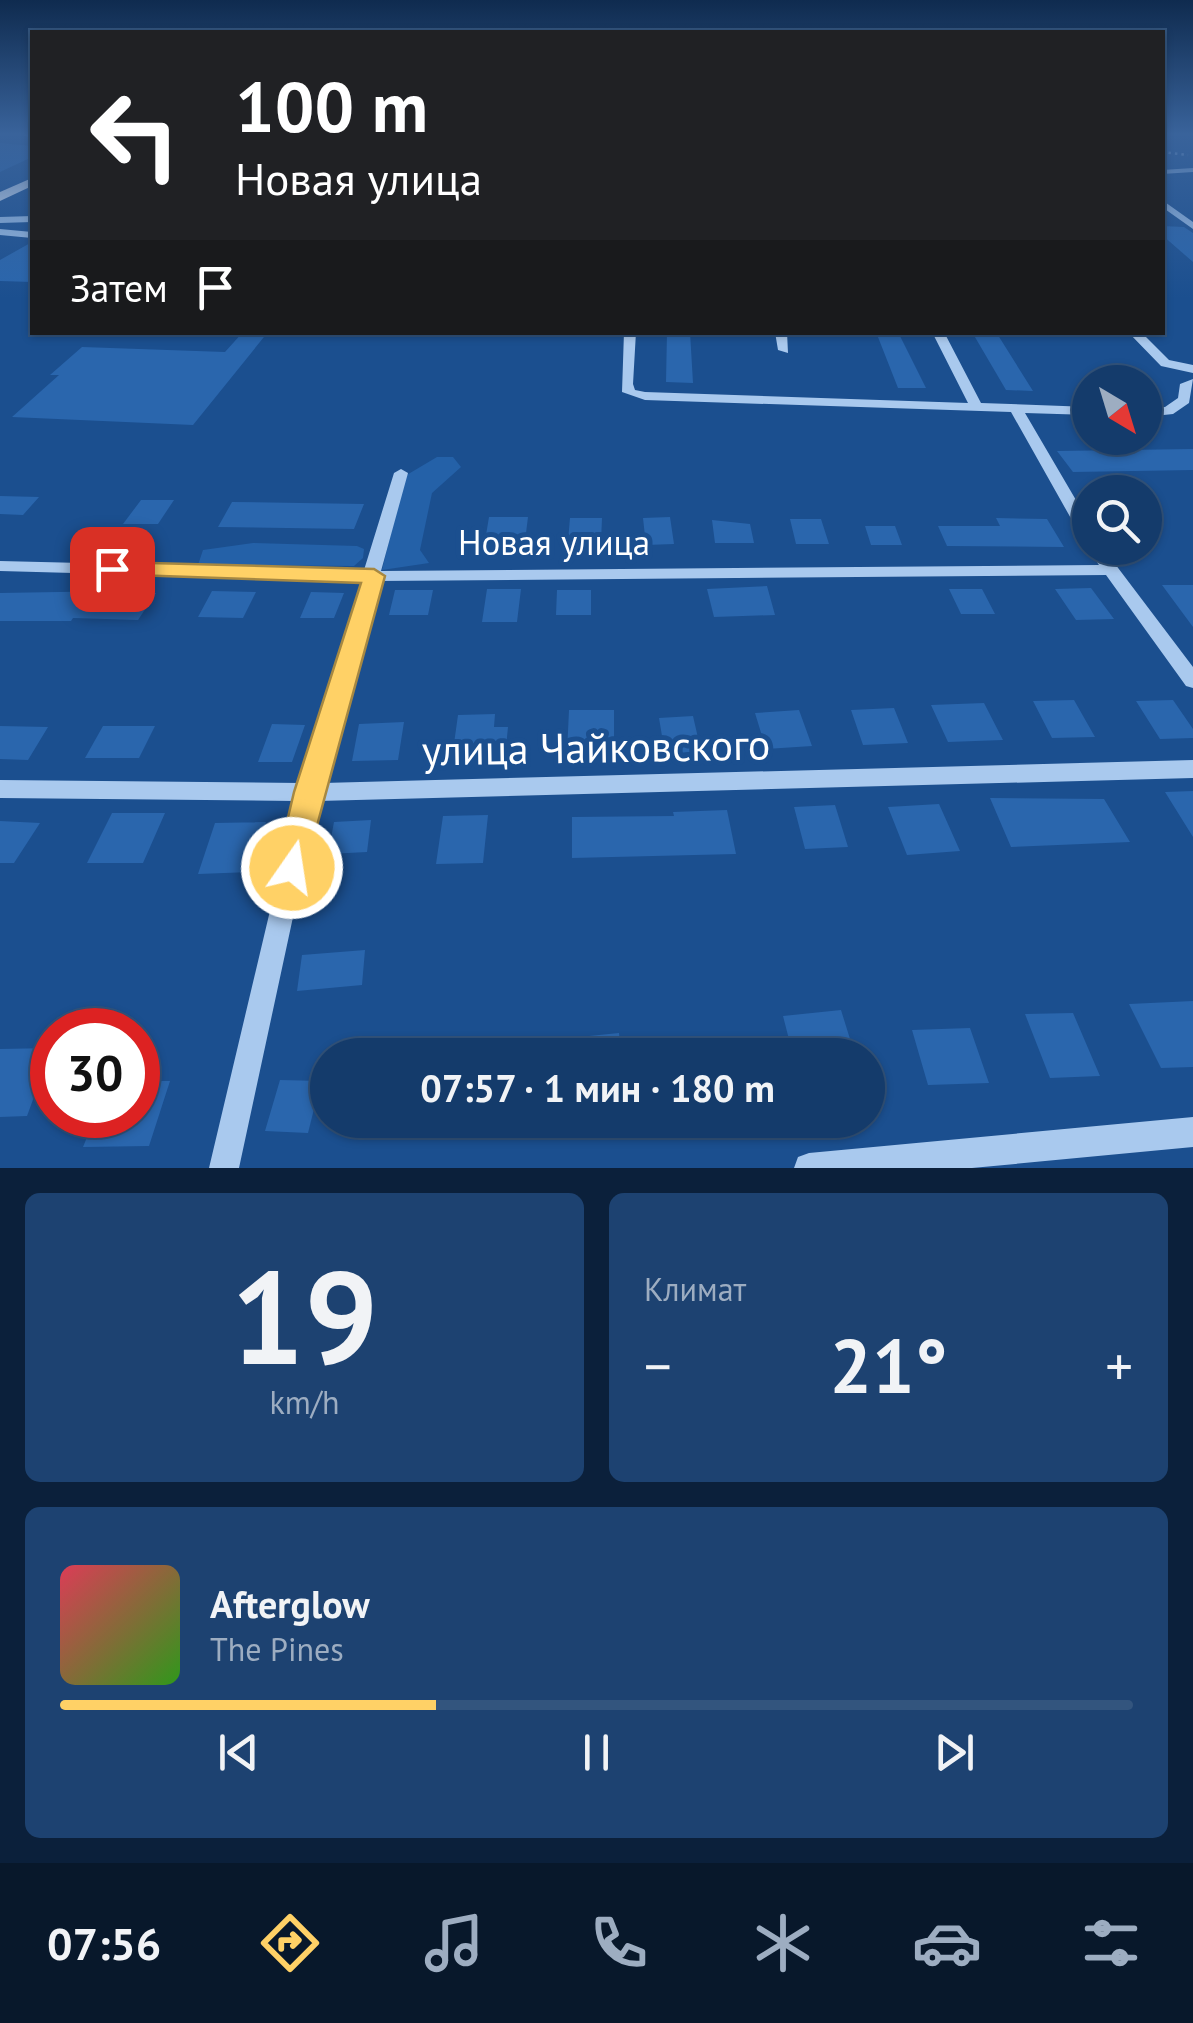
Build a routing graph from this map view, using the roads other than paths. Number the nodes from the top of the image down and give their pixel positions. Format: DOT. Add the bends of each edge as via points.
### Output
graph roads {
  1 [pos="1165,204"];
  2 [pos="30,219"];
  3 [pos="0,220"];
  4 [pos="1193,226"];
  5 [pos="0,232"];
  6 [pos="30,235"];
  7 [pos="630,335"];
  8 [pos="782,335"];
  9 [pos="940,335"];
  10 [pos="1137,335"];
  11 [pos="784,350"];
  12 [pos="1166,362"];
  13 [pos="1193,369"];
  14 [pos="1189,385"];
  15 [pos="976,406"];
  16 [pos="1016,409"];
  17 [pos="1162,410"];
  18 [pos="1072,411"];
  19 [pos="401,472"];
  20 [pos="1072,507"];
  21 [pos="1105,565"];
  22 [pos="0,566"];
  23 [pos="1108,570"];
  24 [pos="374,576"];
  25 [pos="1193,682"];
  26 [pos="1193,769"];
  27 [pos="0,789"];
  28 [pos="309,792"];
  29 [pos="1193,1132"];
  30 [pos="224,1168"];
  31 [pos="810,1168"];
  1 -- 4 [label="street"];
  2 -- 3 [label="street"];
  5 -- 6 [label="street"];
  7 -- 15 [label="street" via="629,392 645,396"];
  8 -- 11 [label="street"];
  9 -- 15 [label="street"];
  10 -- 12 [label="street"];
  12 -- 13 [label="street"];
  12 -- 14 [label="street"];
  14 -- 17 [label="street" via="1177,407"];
  15 -- 16 [label="street"];
  16 -- 18 [label="street"];
  16 -- 20 [label="street"];
  19 -- 24 [label="street"];
  21 -- 23 [label="street"];
  22 -- 24 [label="street, Новая улица"];
  23 -- 24 [label="street, Новая улица"];
  23 -- 25 [label="street"];
  24 -- 28 [label="street"];
  26 -- 28 [label="street, улица Чайковского"];
  27 -- 28 [label="street, улица Чайковского"];
  28 -- 30 [label="street"];
  29 -- 31 [label="street"];
}
